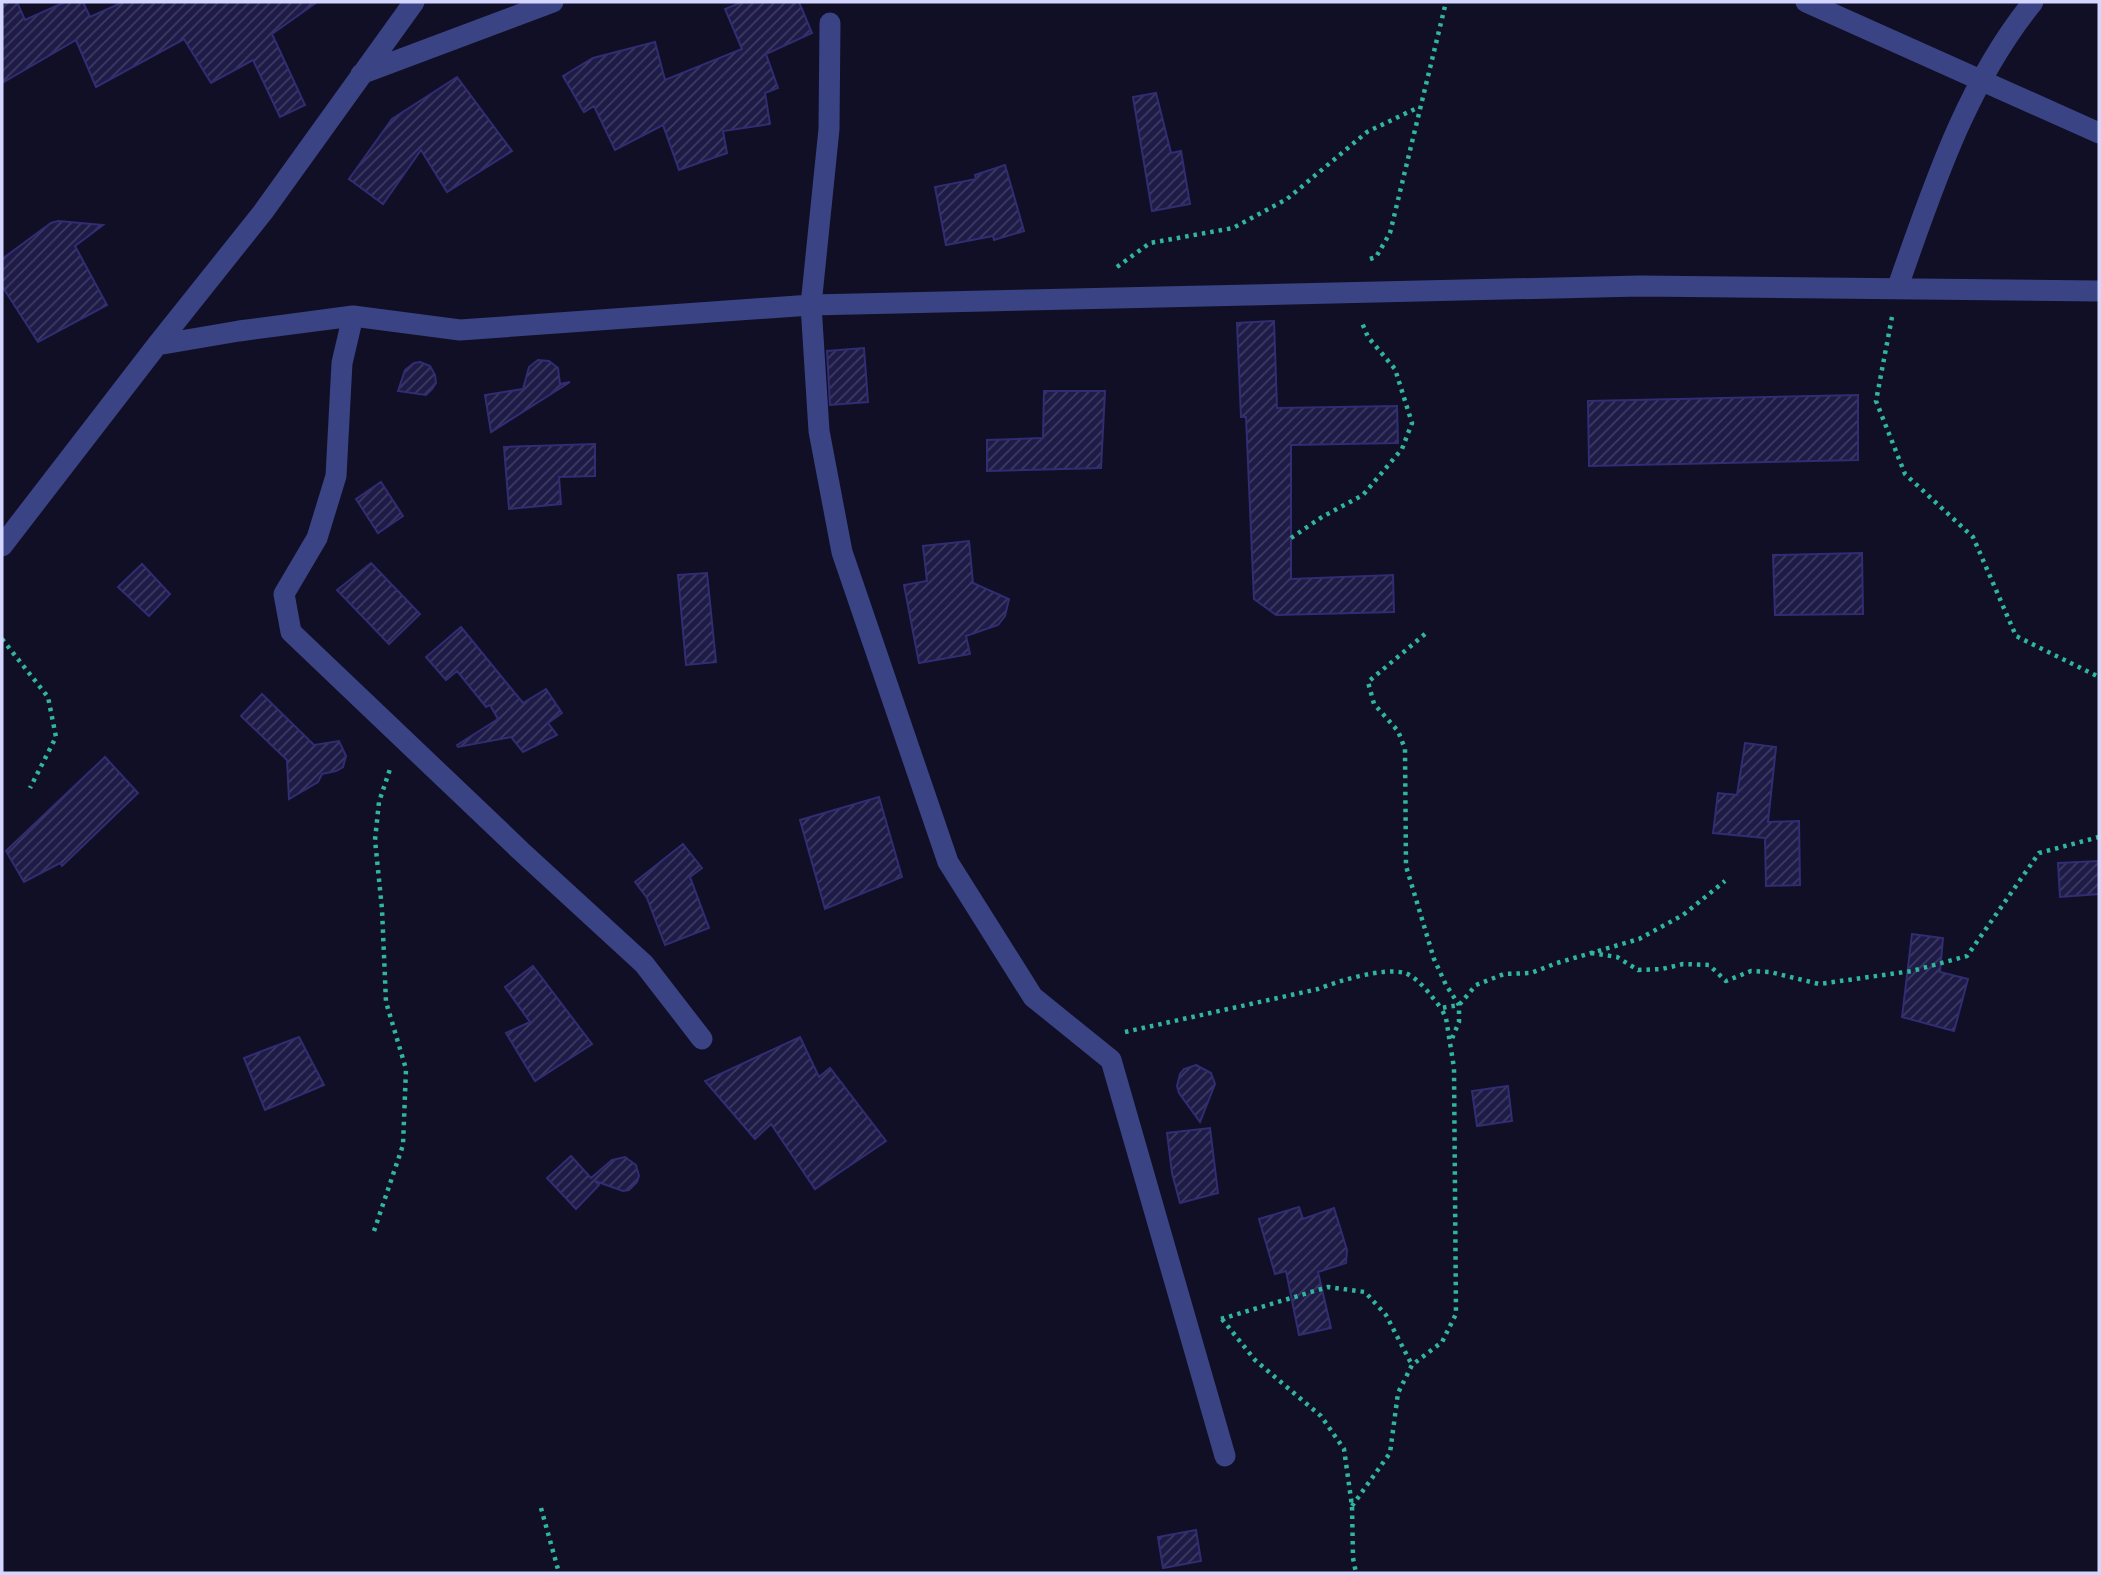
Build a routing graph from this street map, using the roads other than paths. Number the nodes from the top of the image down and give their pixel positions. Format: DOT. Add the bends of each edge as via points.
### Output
graph roads {
  1 [pos="414,2"];
  2 [pos="553,2"];
  3 [pos="1806,2"];
  4 [pos="2033,2"];
  5 [pos="830,23"];
  6 [pos="361,74"];
  7 [pos="1981,80"];
  8 [pos="2099,133"];
  9 [pos="1897,289"];
  10 [pos="2099,291"];
  11 [pos="811,305"];
  12 [pos="353,316"];
  13 [pos="157,345"];
  14 [pos="2,546"];
  15 [pos="702,1039"];
  16 [pos="1225,1456"];
  1 -- 6 [label="street"];
  2 -- 6 [label="street"];
  3 -- 7 [label="street"];
  4 -- 7 [label="street"];
  5 -- 11 [label="street" via="829,129"];
  6 -- 13 [label="street" via="263,212"];
  7 -- 8 [label="street"];
  7 -- 9 [label="street" via="1931,193"];
  9 -- 10 [label="street"];
  9 -- 11 [label="street" via="1640,286"];
  11 -- 12 [label="street" via="460,330"];
  11 -- 16 [label="street" via="819,431 842,552 948,862 1033,997 1111,1060"];
  12 -- 13 [label="street"];
  12 -- 15 [label="street" via="342,363 335,476 317,538 284,593 291,632 644,964"];
  13 -- 14 [label="street"];
}
